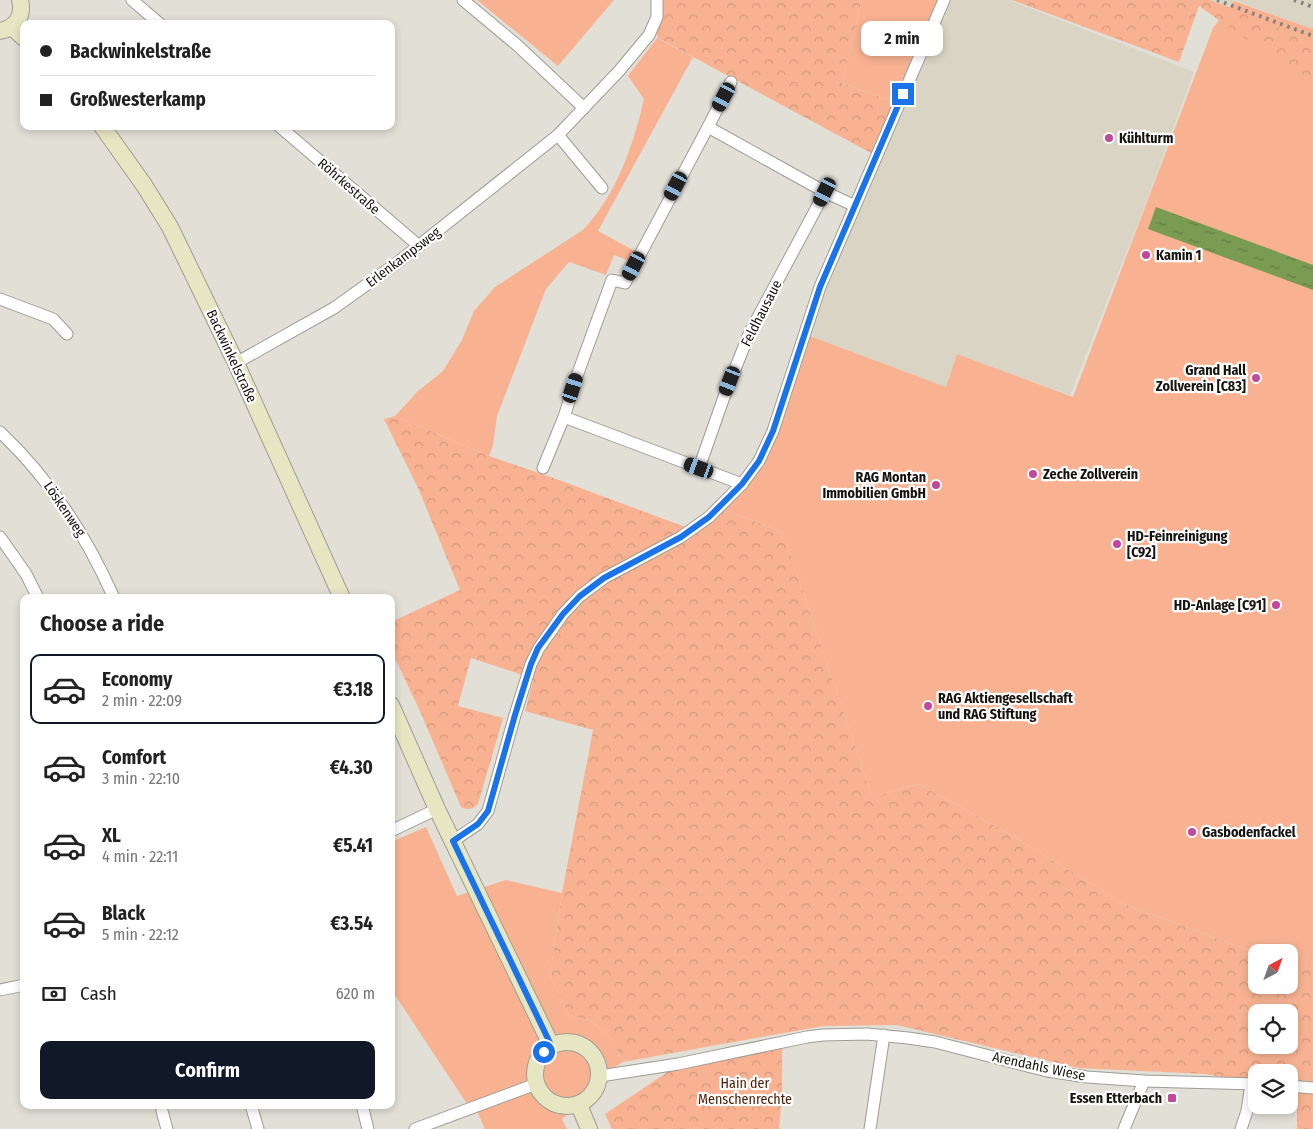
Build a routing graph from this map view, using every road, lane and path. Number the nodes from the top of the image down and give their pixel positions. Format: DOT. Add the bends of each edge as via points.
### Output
graph roads {
  1 [pos="20,0"];
  2 [pos="132,0"];
  3 [pos="463,0"];
  4 [pos="657,0"];
  5 [pos="944,0"];
  6 [pos="155,20"];
  7 [pos="12,32"];
  8 [pos="731,82"];
  9 [pos="584,108"];
  10 [pos="708,127"];
  11 [pos="105,130"];
  12 [pos="284,130"];
  13 [pos="558,135"];
  14 [pos="602,188"];
  15 [pos="825,192"];
  16 [pos="855,206"];
  17 [pos="418,246"];
  18 [pos="0,299"];
  19 [pos="67,334"];
  20 [pos="236,363"];
  21 [pos="564,417"];
  22 [pos="0,432"];
  23 [pos="543,468"];
  24 [pos="699,468"];
  25 [pos="742,484"];
  26 [pos="0,537"];
  27 [pos="36,594"];
  28 [pos="112,594"];
  29 [pos="340,594"];
  30 [pos="395,714"];
  31 [pos="438,809"];
  32 [pos="395,829"];
  33 [pos="453,841"];
  34 [pos="20,986"];
  35 [pos="0,990"];
  36 [pos="884,1035"];
  37 [pos="551,1045"];
  38 [pos="600,1076"];
  39 [pos="1144,1081"];
  40 [pos="536,1084"];
  41 [pos="1248,1084"];
  42 [pos="1298,1087"];
  43 [pos="1313,1088"];
  44 [pos="578,1105"];
  45 [pos="1248,1107"];
  46 [pos="252,1109"];
  47 [pos="363,1109"];
  48 [pos="162,1111"];
  49 [pos="167,1129"];
  50 [pos="258,1129"];
  51 [pos="368,1129"];
  52 [pos="415,1129"];
  53 [pos="589,1129"];
  54 [pos="870,1129"];
  55 [pos="1124,1129"];
  56 [pos="1241,1129"];
  1 -- 7 [label="main road" via="20,16"];
  2 -- 6 [label="street"];
  3 -- 9 [label="street" via="517,44"];
  4 -- 9 [label="street, Erlenkampsweg" via="657,17 648,36"];
  5 -- 16 [label="street"];
  8 -- 10 [label="street"];
  9 -- 13 [label="street, Erlenkampsweg"];
  10 -- 15 [label="street"];
  10 -- 21 [label="street" via="625,283 612,280"];
  11 -- 20 [label="main road, Backwinkelstraße" via="170,227"];
  12 -- 17 [label="street, Röhrkestraße"];
  13 -- 14 [label="street"];
  13 -- 17 [label="street, Erlenkampsweg"];
  15 -- 16 [label="street"];
  15 -- 24 [label="street, Feldhausaue" via="749,334"];
  16 -- 25 [label="street" via="820,287 773,431 759,461"];
  17 -- 20 [label="street, Erlenkampsweg" via="334,308"];
  18 -- 19 [label="street" via="53,319"];
  20 -- 29 [label="main road, Backwinkelstraße"];
  21 -- 23 [label="street"];
  21 -- 24 [label="street"];
  22 -- 28 [label="street, Löskenweg" via="36,468 56,494 92,552"];
  24 -- 25 [label="street"];
  25 -- 33 [label="street" via="696,527 604,578 563,614 538,648 531,664 488,811 478,824"];
  26 -- 27 [label="street"];
  30 -- 31 [label="main road"];
  31 -- 32 [label="street"];
  31 -- 33 [label="main road"];
  33 -- 37 [label="main road"];
  34 -- 35 [label="street"];
  36 -- 38 [label="street, Arendahls Wiese" via="806,1037 678,1064"];
  36 -- 39 [label="street, Arendahls Wiese" via="935,1042 1065,1074"];
  36 -- 54 [label="street"];
  37 -- 38 [label="main road" via="572,1042 586,1048 598,1062"];
  37 -- 40 [label="main road" via="537,1062"];
  38 -- 44 [label="main road" via="593,1094"];
  39 -- 41 [label="street, Arendahls Wiese"];
  39 -- 55 [label="street"];
  40 -- 44 [label="main road" via="544,1097 556,1104"];
  40 -- 52 [label="street"];
  42 -- 43 [label="street"];
  44 -- 53 [label="main road"];
  45 -- 56 [label="street"];
  46 -- 50 [label="street"];
  47 -- 51 [label="street"];
  48 -- 49 [label="street"];
}
